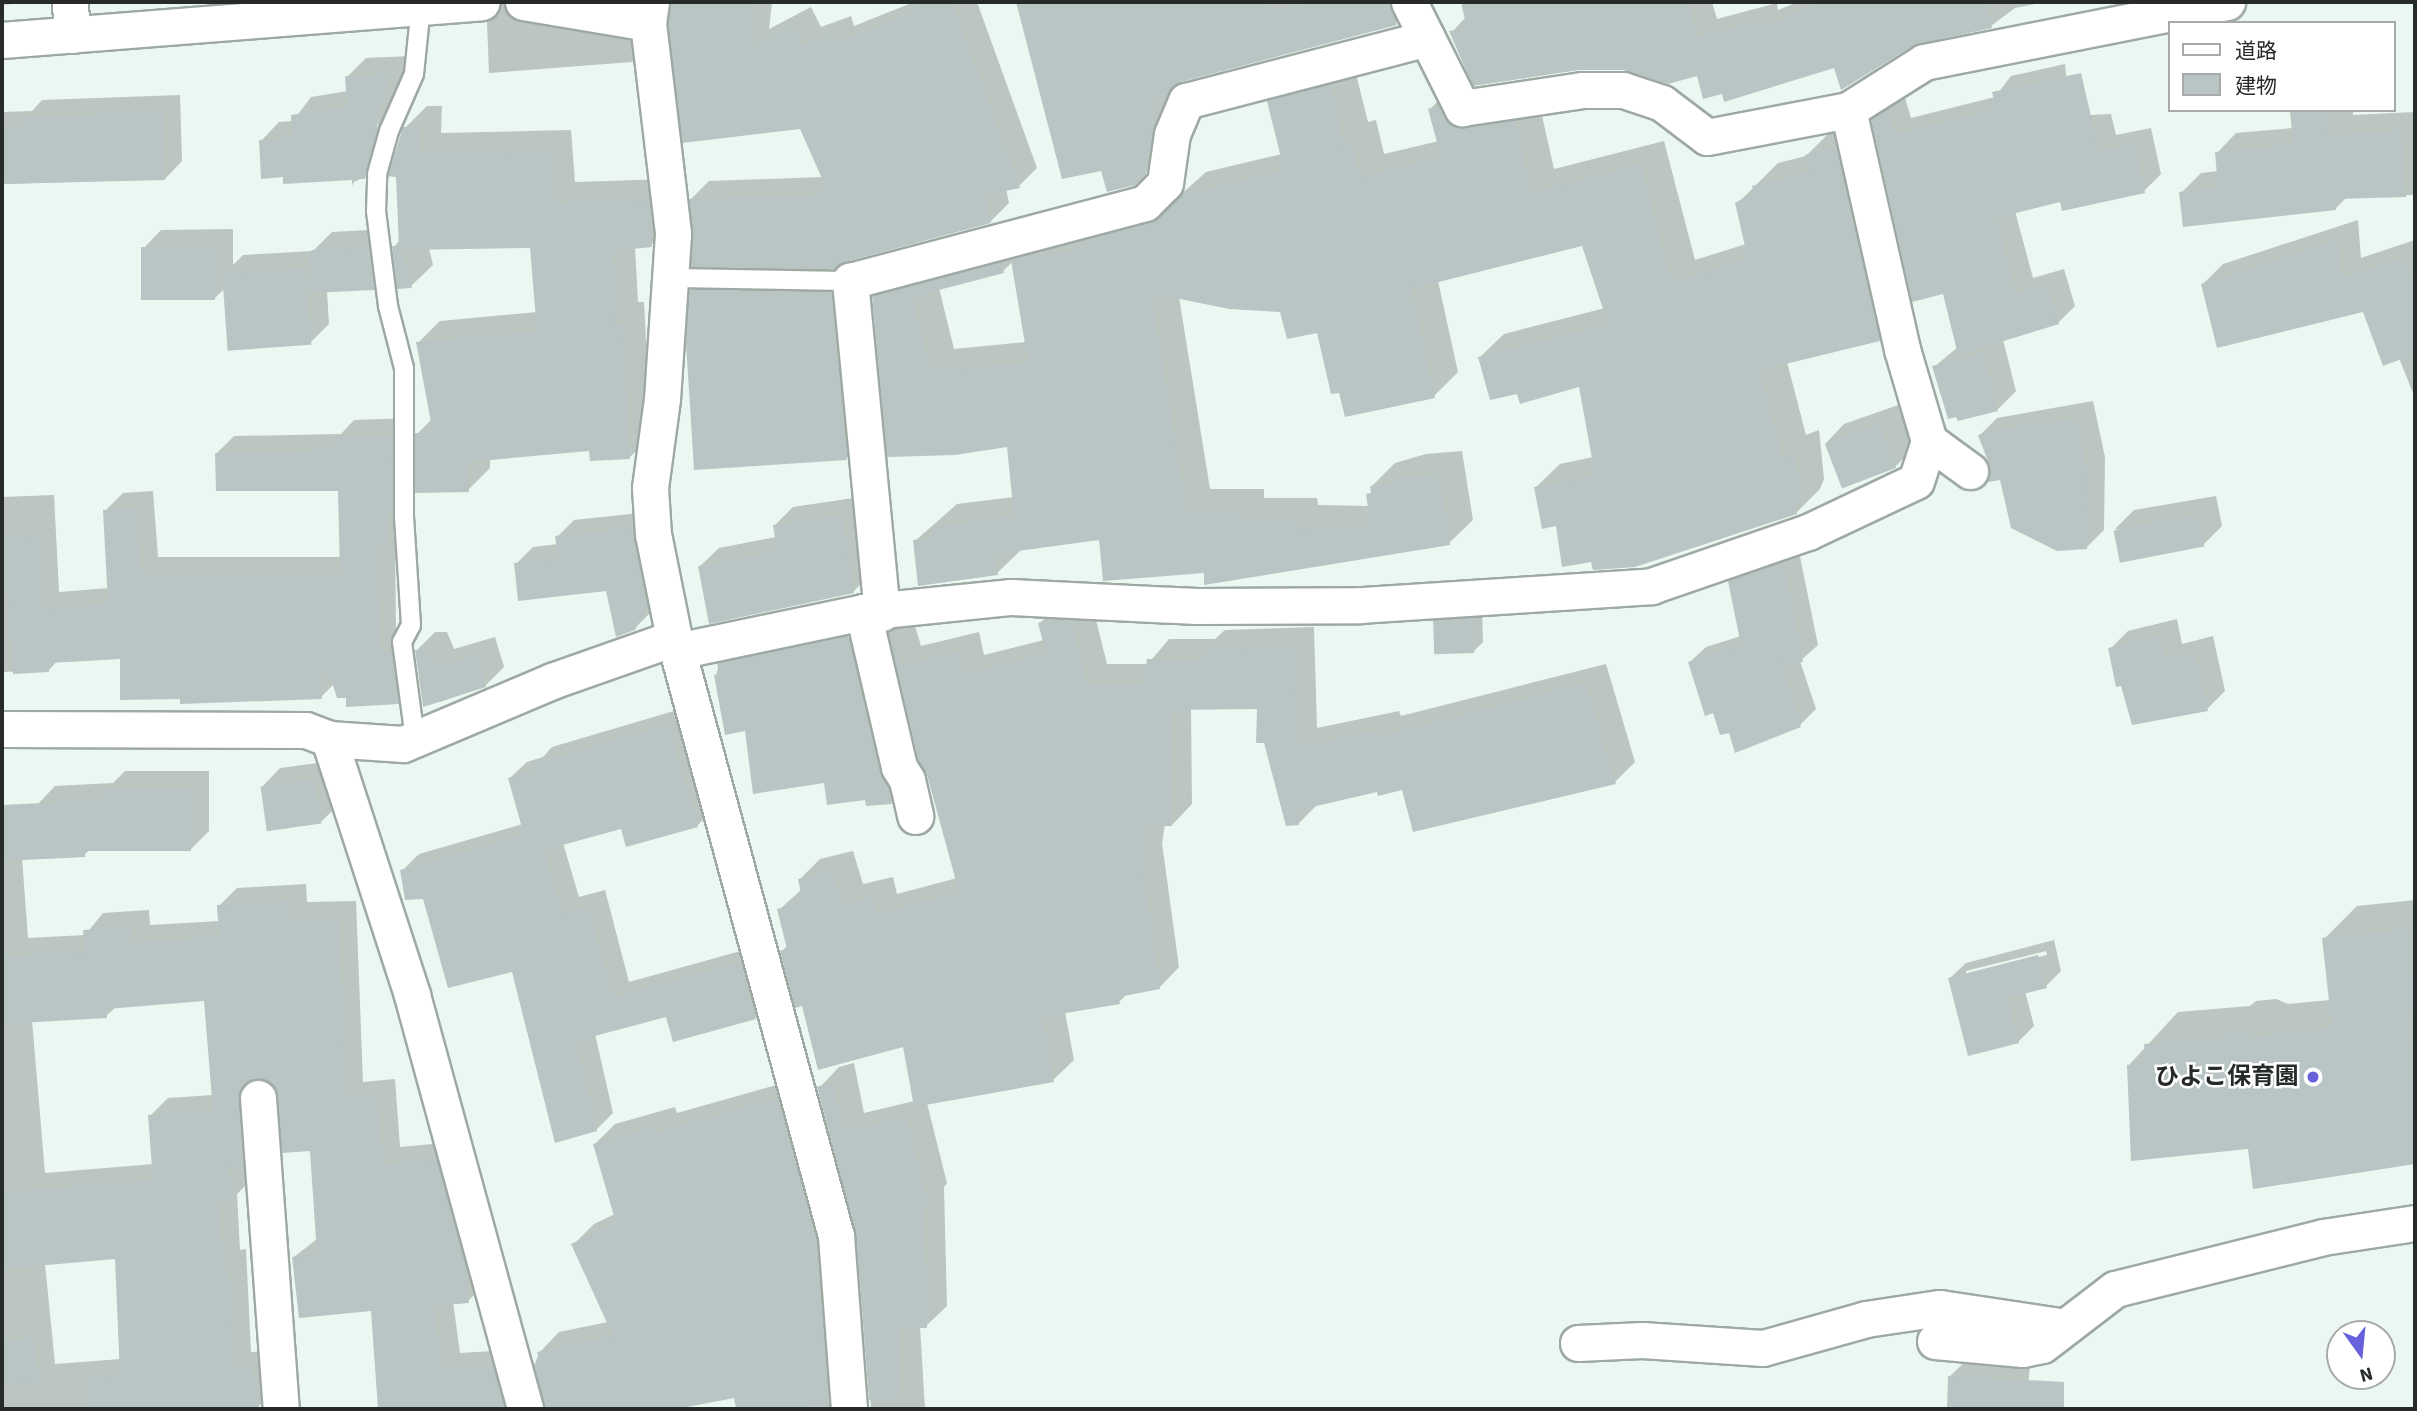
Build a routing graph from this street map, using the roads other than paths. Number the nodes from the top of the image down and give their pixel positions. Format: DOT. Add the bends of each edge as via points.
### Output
graph roads {
  1 [pos="481,2"];
  2 [pos="523,2"];
  3 [pos="1409,2"];
  4 [pos="2227,2"];
  5 [pos="421,6"];
  6 [pos="302,8"];
  7 [pos="650,12"];
  8 [pos="71,19"];
  9 [pos="1427,38"];
  10 [pos="2,40"];
  11 [pos="1848,110"];
  12 [pos="672,278"];
  13 [pos="850,281"];
  14 [pos="1929,441"];
  15 [pos="1970,471"];
  16 [pos="873,612"];
  17 [pos="675,644"];
  18 [pos="2,729"];
  19 [pos="329,739"];
  20 [pos="415,739"];
  21 [pos="915,816"];
  22 [pos="258,1098"];
  23 [pos="2415,1223"];
  24 [pos="2065,1327"];
  25 [pos="1935,1341"];
  26 [pos="1578,1343"];
  27 [pos="281,1409"];
  28 [pos="525,1409"];
  29 [pos="849,1409"];
  1 -- 5 [label="street"];
  2 -- 7 [label="street"];
  3 -- 9 [label="street"];
  4 -- 11 [label="street" via="1924,62"];
  5 -- 6 [label="street"];
  5 -- 20 [label="lane" via="414,74 388,131 377,174 376,211 388,306 404,368 404,517 411,625 402,642"];
  6 -- 8 [label="street"];
  7 -- 12 [label="street" via="673,234"];
  8 -- 10 [label="street"];
  9 -- 11 [label="street" via="1461,108 1582,90 1623,90 1662,103 1707,137"];
  9 -- 13 [label="street" via="1186,101 1171,134 1166,183 1145,204"];
  11 -- 14 [label="street" via="1902,349"];
  12 -- 13 [label="lane"];
  12 -- 17 [label="street" via="650,488 653,534"];
  13 -- 16 [label="street"];
  14 -- 15 [label="street"];
  14 -- 16 [label="street" via="1916,481 1808,532 1651,586 1361,605 1197,606 1011,597"];
  16 -- 17 [label="street"];
  16 -- 21 [label="street" via="898,767 907,780"];
  17 -- 20 [label="street" via="552,681"];
  17 -- 29 [label="street" via="836,1236"];
  18 -- 19 [label="street" via="306,730"];
  19 -- 20 [label="street" via="403,744"];
  19 -- 28 [label="street" via="412,995"];
  22 -- 27 [label="street"];
  23 -- 24 [label="street" via="2323,1237 2115,1289"];
  24 -- 25 [label="street" via="2042,1345 2023,1349"];
  24 -- 26 [label="street" via="1940,1308 1866,1319 1763,1348 1642,1340"];
}
